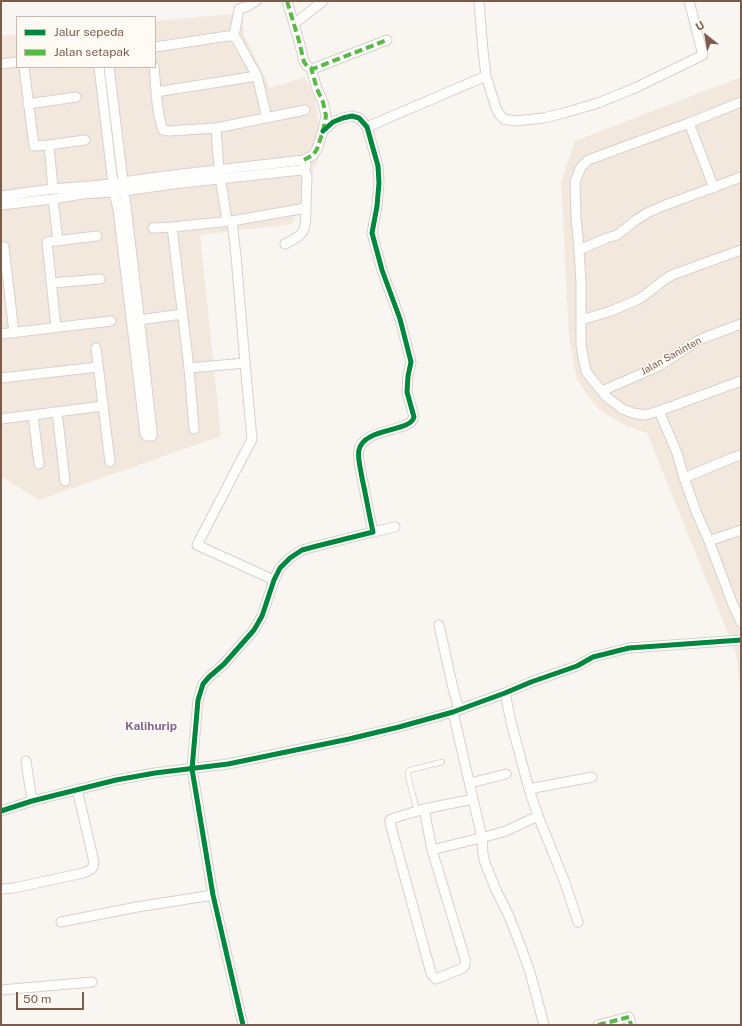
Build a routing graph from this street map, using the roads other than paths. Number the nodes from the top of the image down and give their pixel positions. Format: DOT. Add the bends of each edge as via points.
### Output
graph roads {
  1 [pos="256,1"];
  2 [pos="287,1"];
  3 [pos="323,1"];
  4 [pos="479,1"];
  5 [pos="689,1"];
  6 [pos="294,24"];
  7 [pos="234,36"];
  8 [pos="387,40"];
  9 [pos="156,47"];
  10 [pos="16,62"];
  11 [pos="1,64"];
  12 [pos="24,68"];
  13 [pos="99,68"];
  14 [pos="109,68"];
  15 [pos="154,68"];
  16 [pos="311,68"];
  17 [pos="257,76"];
  18 [pos="486,76"];
  19 [pos="156,92"];
  20 [pos="76,97"];
  21 [pos="741,102"];
  22 [pos="28,104"];
  23 [pos="305,110"];
  24 [pos="267,118"];
  25 [pos="689,123"];
  26 [pos="367,127"];
  27 [pos="216,128"];
  28 [pos="323,131"];
  29 [pos="85,140"];
  30 [pos="49,145"];
  31 [pos="304,164"];
  32 [pos="219,175"];
  33 [pos="741,177"];
  34 [pos="124,187"];
  35 [pos="113,188"];
  36 [pos="714,188"];
  37 [pos="53,189"];
  38 [pos="1,196"];
  39 [pos="53,199"];
  40 [pos="1,205"];
  41 [pos="306,208"];
  42 [pos="122,209"];
  43 [pos="230,221"];
  44 [pos="172,227"];
  45 [pos="153,228"];
  46 [pos="97,236"];
  47 [pos="58,240"];
  48 [pos="285,244"];
  49 [pos="1,247"];
  50 [pos="579,250"];
  51 [pos="741,250"];
  52 [pos="129,260"];
  53 [pos="100,279"];
  54 [pos="52,283"];
  55 [pos="5,290"];
  56 [pos="182,314"];
  57 [pos="139,320"];
  58 [pos="581,320"];
  59 [pos="111,321"];
  60 [pos="741,324"];
  61 [pos="56,328"];
  62 [pos="14,333"];
  63 [pos="1,334"];
  64 [pos="96,348"];
  65 [pos="245,363"];
  66 [pos="98,367"];
  67 [pos="189,368"];
  68 [pos="1,378"];
  69 [pos="143,381"];
  70 [pos="741,381"];
  71 [pos="602,391"];
  72 [pos="103,406"];
  73 [pos="659,411"];
  74 [pos="57,412"];
  75 [pos="33,414"];
  76 [pos="1,419"];
  77 [pos="194,429"];
  78 [pos="741,456"];
  79 [pos="110,462"];
  80 [pos="39,464"];
  81 [pos="684,478"];
  82 [pos="65,481"];
  83 [pos="395,527"];
  84 [pos="741,530"];
  85 [pos="373,532"];
  86 [pos="709,542"];
  87 [pos="274,580"];
  88 [pos="737,603"];
  89 [pos="741,622"];
  90 [pos="439,625"];
  91 [pos="741,640"];
  92 [pos="504,694"];
  93 [pos="456,711"];
  94 [pos="26,761"];
  95 [pos="442,762"];
  96 [pos="192,769"];
  97 [pos="506,774"];
  98 [pos="592,777"];
  99 [pos="470,783"];
  100 [pos="77,789"];
  101 [pos="529,790"];
  102 [pos="473,799"];
  103 [pos="32,801"];
  104 [pos="420,810"];
  105 [pos="1,811"];
  106 [pos="538,816"];
  107 [pos="482,838"];
  108 [pos="432,850"];
  109 [pos="1,889"];
  110 [pos="213,895"];
  111 [pos="61,922"];
  112 [pos="578,922"];
  113 [pos="92,982"];
  114 [pos="1,990"];
  115 [pos="244,1025"];
  116 [pos="544,1025"];
  117 [pos="598,1025"];
  118 [pos="631,1025"];
  1 -- 7 [label="street" via="239,9"];
  2 -- 6 [label="street"];
  3 -- 6 [label="street"];
  4 -- 18 [label="street"];
  5 -- 18 [label="street" via="703,55 598,103 543,118 516,121 504,119 496,108"];
  6 -- 16 [label="street" via="303,58"];
  7 -- 9 [label="street"];
  7 -- 17 [label="street"];
  8 -- 16 [label="street"];
  10 -- 11 [label="street"];
  12 -- 22 [label="street"];
  13 -- 35 [label="street"];
  14 -- 34 [label="street"];
  15 -- 19 [label="street"];
  16 -- 28 [label="street" via="325,109"];
  17 -- 19 [label="street"];
  17 -- 24 [label="street"];
  18 -- 26 [label="street"];
  19 -- 27 [label="street" via="163,130 169,132"];
  20 -- 22 [label="street"];
  21 -- 25 [label="street"];
  22 -- 30 [label="street" via="34,146"];
  23 -- 24 [label="street"];
  24 -- 27 [label="street"];
  25 -- 36 [label="street"];
  25 -- 50 [label="street" via="588,160 581,167 576,182"];
  26 -- 28 [label="street" via="359,118 352,116 333,122"];
  26 -- 85 [label="street" via="378,166 379,183 372,233 400,319 410,362 407,392 414,417 411,422 367,438 358,451"];
  27 -- 32 [label="street"];
  28 -- 31 [label="street" via="317,149"];
  29 -- 30 [label="street"];
  30 -- 37 [label="street"];
  31 -- 32 [label="street" via="301,170"];
  31 -- 41 [label="street" via="307,176"];
  32 -- 34 [label="street" via="173,184"];
  32 -- 43 [label="street"];
  33 -- 36 [label="street"];
  34 -- 35 [label="street"];
  34 -- 42 [label="street"];
  35 -- 37 [label="street"];
  35 -- 39 [label="street"];
  35 -- 42 [label="street"];
  36 -- 50 [label="street" via="652,211 617,234"];
  37 -- 38 [label="street"];
  39 -- 40 [label="street"];
  39 -- 47 [label="street"];
  41 -- 43 [label="street"];
  41 -- 48 [label="street" via="306,225 302,234"];
  42 -- 52 [label="street"];
  43 -- 44 [label="street"];
  43 -- 65 [label="street" via="236,256"];
  44 -- 45 [label="street"];
  44 -- 56 [label="street"];
  46 -- 47 [label="street"];
  47 -- 54 [label="street" via="46,242"];
  49 -- 55 [label="street" via="4,247"];
  50 -- 58 [label="street"];
  51 -- 58 [label="street" via="672,276 645,295 611,311"];
  52 -- 57 [label="street"];
  52 -- 69 [label="street"];
  53 -- 54 [label="street"];
  54 -- 61 [label="street"];
  55 -- 62 [label="street"];
  56 -- 57 [label="street"];
  56 -- 67 [label="street"];
  57 -- 69 [label="street" via="143,344"];
  58 -- 71 [label="street" via="581,345 586,371"];
  59 -- 61 [label="street"];
  60 -- 71 [label="street, Jalan Saninten" via="697,341 659,366"];
  61 -- 62 [label="street"];
  62 -- 63 [label="street"];
  64 -- 66 [label="street"];
  65 -- 67 [label="street"];
  65 -- 87 [label="street" via="252,439 197,545"];
  66 -- 68 [label="street"];
  66 -- 72 [label="street"];
  67 -- 77 [label="street"];
  69 -- 69 [label="street" via="152,432 152,436 145,434"];
  70 -- 73 [label="street"];
  71 -- 73 [label="street" via="622,409 633,413 645,415"];
  72 -- 74 [label="street"];
  72 -- 79 [label="street"];
  73 -- 81 [label="street" via="677,453"];
  74 -- 75 [label="street"];
  74 -- 82 [label="street"];
  75 -- 76 [label="street"];
  75 -- 80 [label="street"];
  78 -- 81 [label="street"];
  81 -- 86 [label="street"];
  83 -- 85 [label="street"];
  84 -- 86 [label="street"];
  85 -- 87 [label="street" via="302,550 280,568"];
  86 -- 88 [label="street"];
  87 -- 96 [label="street" via="262,616 254,630 203,684 198,700"];
  88 -- 89 [label="street"];
  90 -- 93 [label="street"];
  91 -- 92 [label="street" via="629,648 593,658"];
  92 -- 93 [label="street"];
  92 -- 101 [label="street"];
  93 -- 96 [label="street" via="399,728 349,739"];
  93 -- 99 [label="street"];
  94 -- 103 [label="street"];
  95 -- 104 [label="lane" via="408,772"];
  96 -- 100 [label="street" via="155,773"];
  96 -- 110 [label="street"];
  97 -- 99 [label="street"];
  98 -- 101 [label="street"];
  99 -- 102 [label="street"];
  100 -- 103 [label="street"];
  100 -- 109 [label="street" via="94,862 92,869"];
  101 -- 106 [label="street"];
  102 -- 104 [label="street"];
  102 -- 107 [label="street"];
  103 -- 105 [label="street"];
  104 -- 108 [label="street"];
  104 -- 108 [label="street" via="394,818 390,823 431,973 436,978 463,968 466,964"];
  106 -- 107 [label="street" via="506,831"];
  106 -- 112 [label="street"];
  107 -- 108 [label="street"];
  107 -- 116 [label="street" via="484,864 521,947"];
  110 -- 111 [label="street"];
  110 -- 115 [label="street"];
  113 -- 114 [label="street"];
  117 -- 118 [label="street" via="629,1016"];
}
